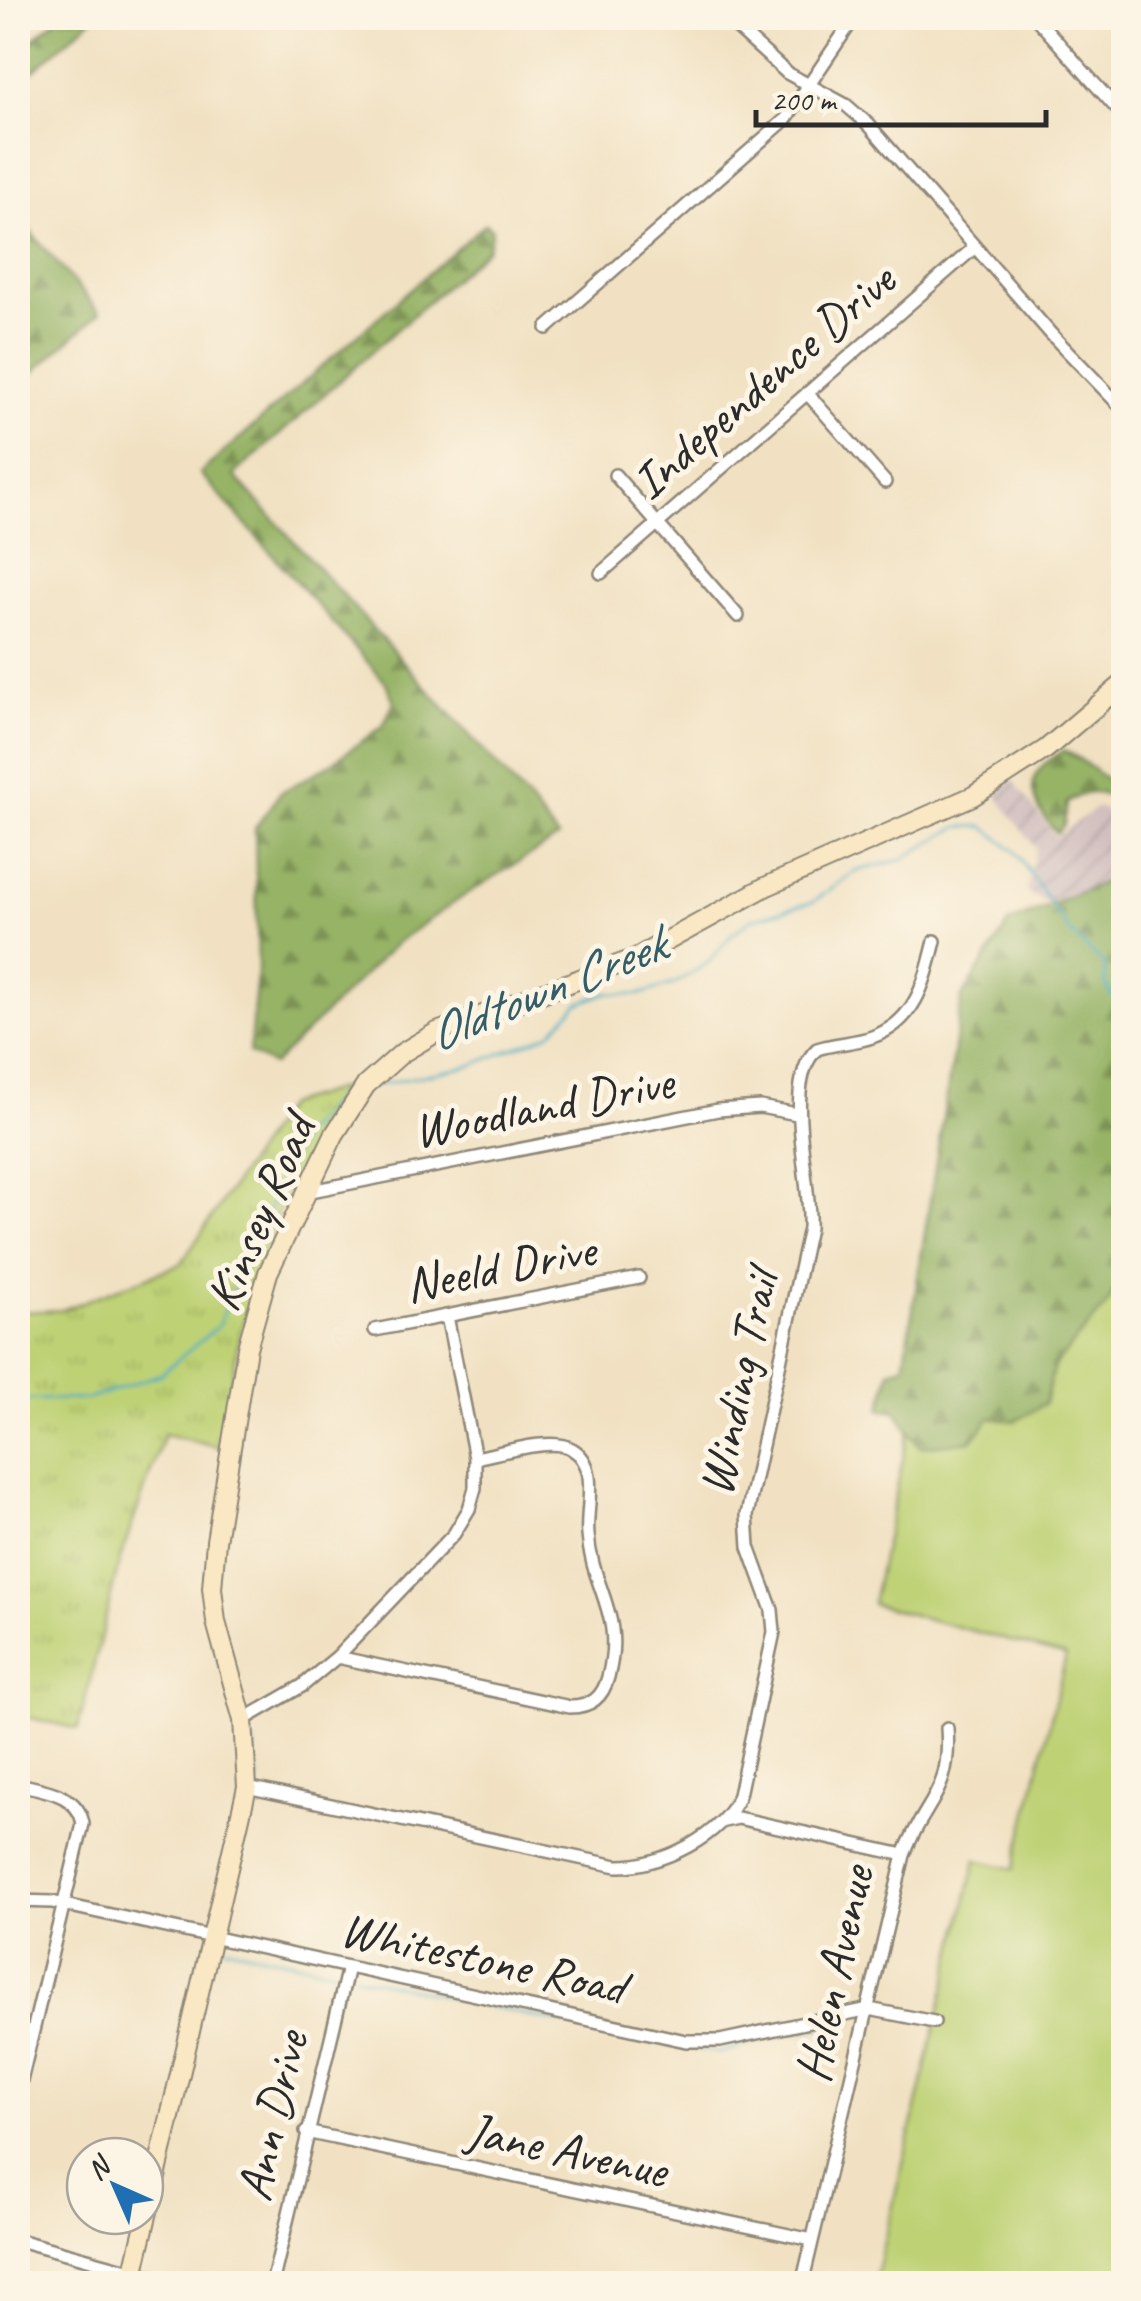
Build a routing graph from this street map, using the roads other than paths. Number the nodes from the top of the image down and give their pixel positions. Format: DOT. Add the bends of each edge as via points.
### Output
graph roads {
  1 [pos="854,18"];
  2 [pos="1036,18"];
  3 [pos="736,27"];
  4 [pos="810,85"];
  5 [pos="1118,110"];
  6 [pos="975,247"];
  7 [pos="547,328"];
  8 [pos="807,393"];
  9 [pos="1124,410"];
  10 [pos="615,475"];
  11 [pos="885,482"];
  12 [pos="656,524"];
  13 [pos="601,573"];
  14 [pos="738,616"];
  15 [pos="1124,684"];
  16 [pos="934,941"];
  17 [pos="798,1114"];
  18 [pos="305,1192"];
  19 [pos="639,1278"];
  20 [pos="446,1316"];
  21 [pos="375,1330"];
  22 [pos="474,1458"];
  23 [pos="337,1657"];
  24 [pos="242,1720"];
  25 [pos="946,1728"];
  26 [pos="18,1784"];
  27 [pos="248,1787"];
  28 [pos="722,1822"];
  29 [pos="904,1855"];
  30 [pos="18,1901"];
  31 [pos="63,1904"];
  32 [pos="213,1937"];
  33 [pos="348,1967"];
  34 [pos="869,2010"];
  35 [pos="934,2022"];
  36 [pos="18,2093"];
  37 [pos="306,2132"];
  38 [pos="18,2240"];
  39 [pos="812,2240"];
  40 [pos="132,2279"];
  41 [pos="179,2284"];
  42 [pos="272,2284"];
  43 [pos="802,2284"];
  1 -- 4 [label="street"];
  2 -- 5 [label="street"];
  3 -- 4 [label="street"];
  4 -- 6 [label="street" via="869,125"];
  4 -- 7 [label="street" via="786,119"];
  6 -- 8 [label="street, Independence Drive"];
  6 -- 9 [label="street"];
  8 -- 11 [label="street"];
  8 -- 12 [label="street, Independence Drive"];
  10 -- 12 [label="street"];
  12 -- 13 [label="street, Independence Drive"];
  12 -- 14 [label="street"];
  15 -- 18 [label="street, Kinsey Road" via="1046,749 973,796 765,887 636,958 437,1032 402,1052 354,1100"];
  16 -- 17 [label="street, Winding Trail" via="921,992 903,1018 873,1036 810,1055"];
  17 -- 18 [label="street, Woodland Drive" via="760,1107 718,1110"];
  17 -- 28 [label="street, Winding Trail" via="809,1228 746,1524 774,1632 739,1794"];
  18 -- 24 [label="street, Kinsey Road" via="252,1320 213,1560 216,1622"];
  19 -- 20 [label="street, Neeld Drive"];
  20 -- 21 [label="street, Neeld Drive"];
  20 -- 22 [label="street"];
  22 -- 23 [label="street" via="475,1488 462,1523"];
  22 -- 23 [label="street" via="555,1443 586,1463 588,1538 614,1634 602,1694 570,1707"];
  23 -- 24 [label="street"];
  24 -- 27 [label="street, Kinsey Road"];
  25 -- 29 [label="street" via="945,1778"];
  26 -- 31 [label="street" via="63,1797 79,1810 82,1829"];
  27 -- 28 [label="street" via="617,1866 662,1858"];
  27 -- 32 [label="street, Kinsey Road"];
  28 -- 29 [label="street, Helen Avenue" via="738,1818"];
  29 -- 34 [label="street, Helen Avenue"];
  30 -- 31 [label="street, Whitestone Road"];
  31 -- 32 [label="street, Whitestone Road"];
  31 -- 36 [label="street"];
  32 -- 33 [label="street, Whitestone Road"];
  32 -- 40 [label="street, Kinsey Road"];
  33 -- 34 [label="street, Whitestone Road" via="686,2041 720,2041"];
  33 -- 37 [label="street, Ann Drive"];
  34 -- 35 [label="street, Whitestone Road"];
  34 -- 39 [label="street, Helen Avenue"];
  37 -- 39 [label="street, Jane Avenue"];
  37 -- 42 [label="street, Ann Drive"];
  38 -- 40 [label="street"];
  39 -- 43 [label="street, Helen Avenue"];
  40 -- 41 [label="street"];
}
